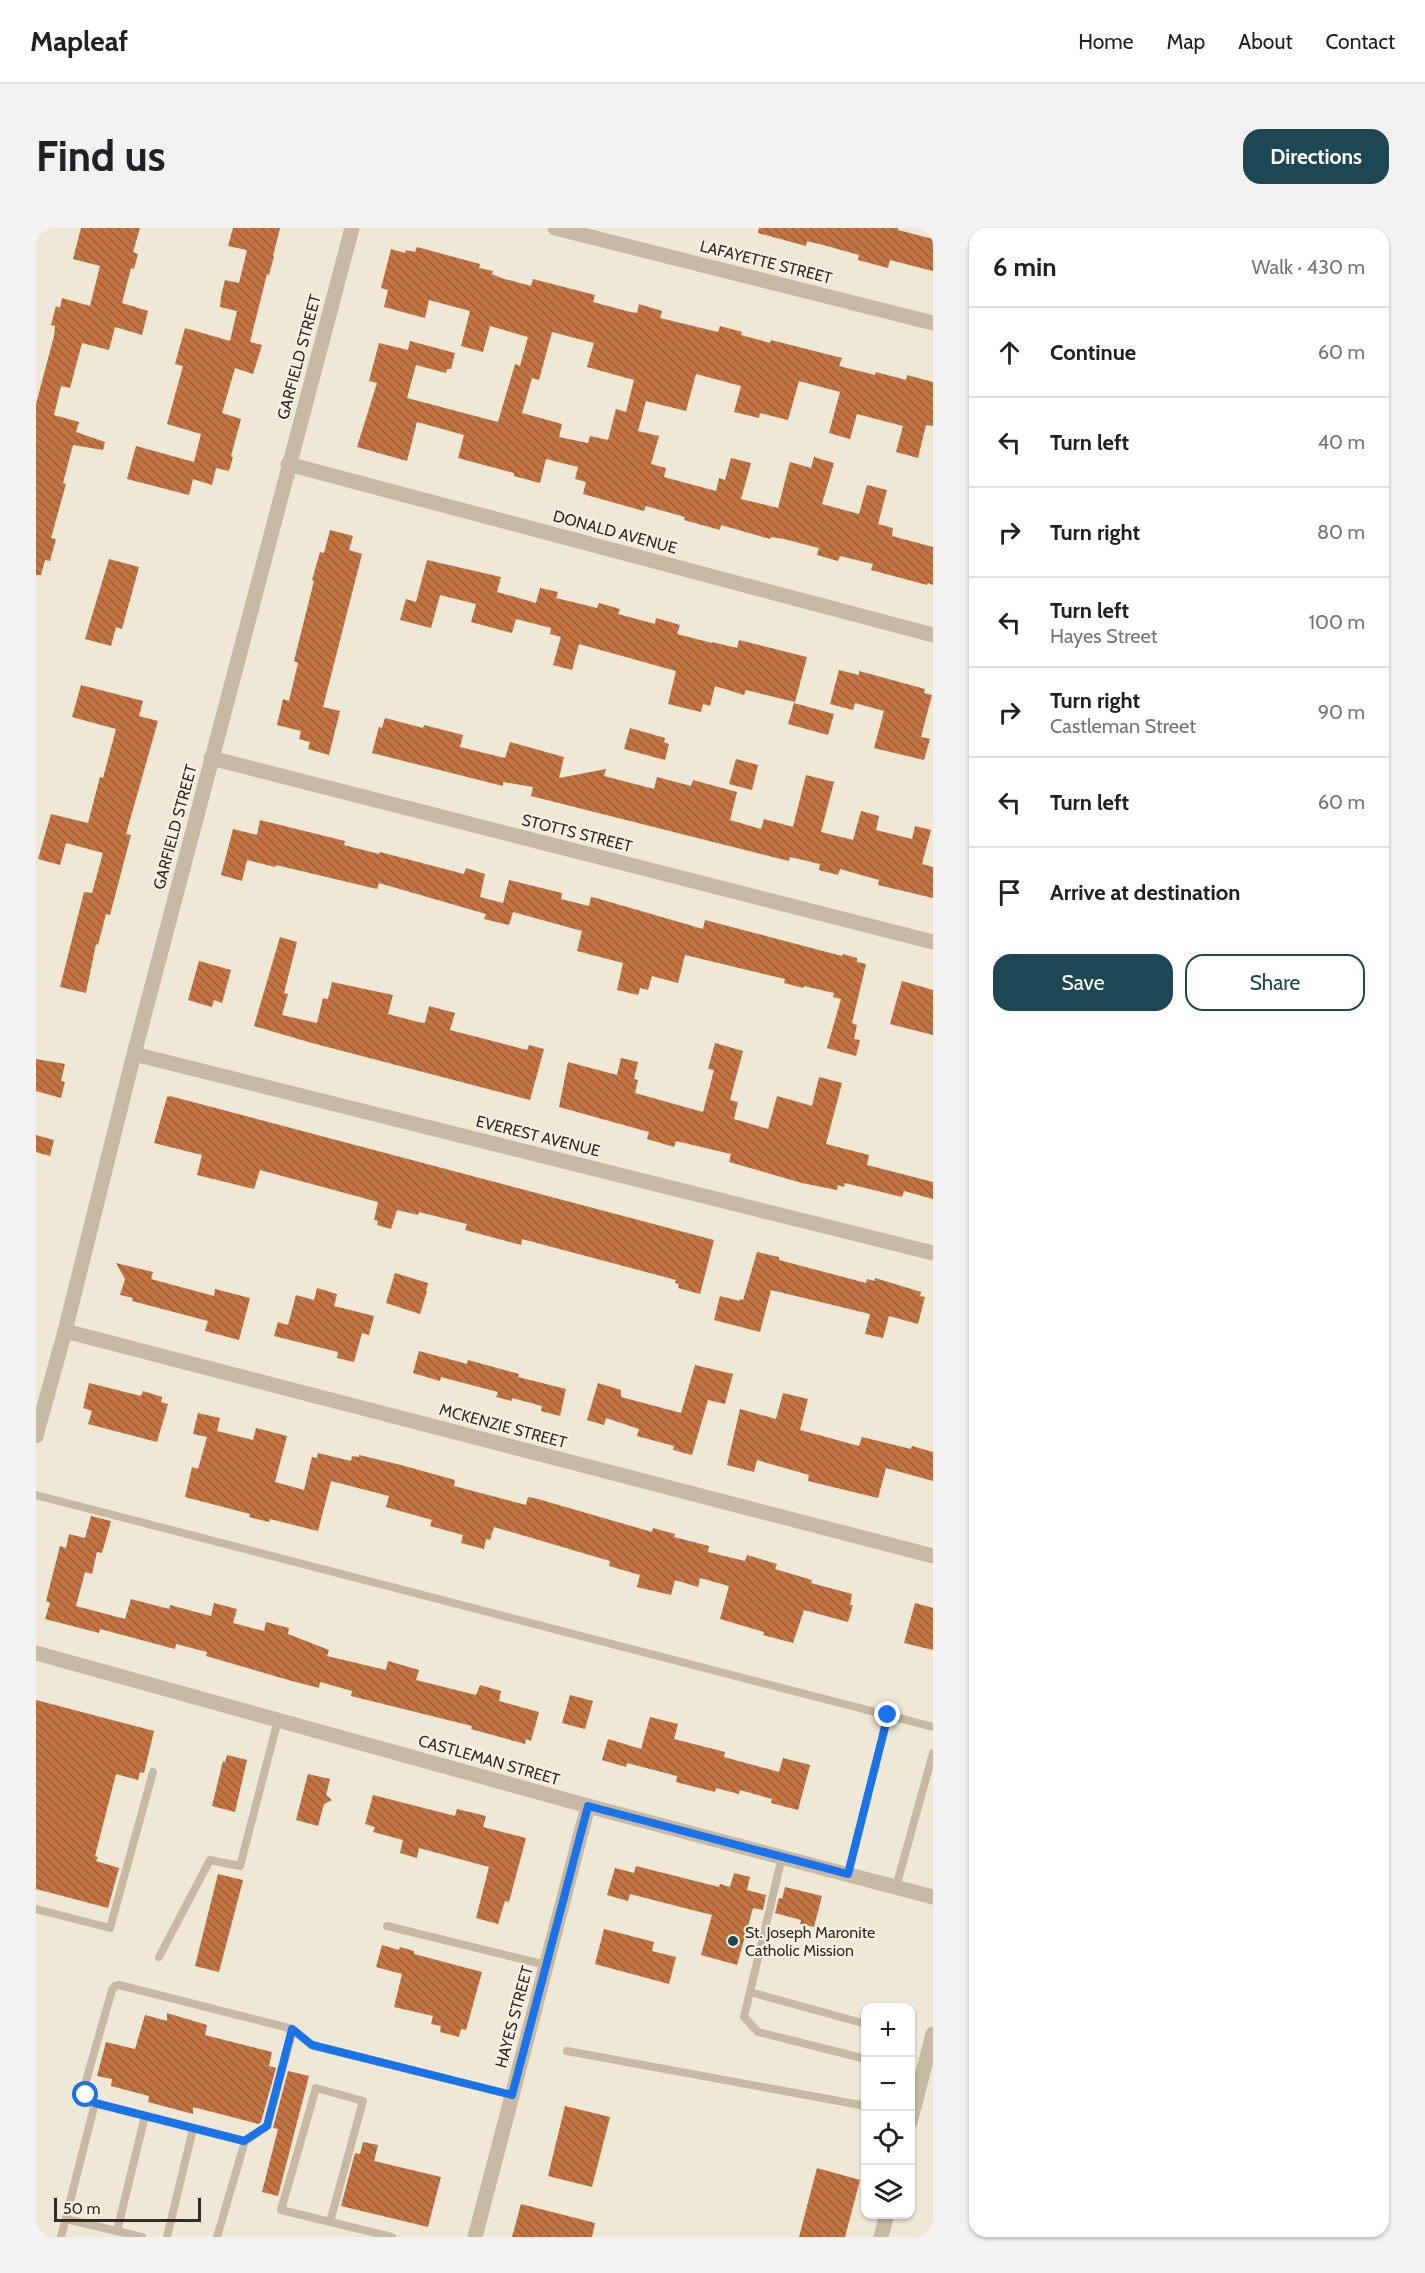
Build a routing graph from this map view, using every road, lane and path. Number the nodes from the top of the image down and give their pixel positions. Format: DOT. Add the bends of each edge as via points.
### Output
graph roads {
  1 [pos="352,228"];
  2 [pos="555,228"];
  3 [pos="933,323"];
  4 [pos="288,464"];
  5 [pos="933,635"];
  6 [pos="211,758"];
  7 [pos="933,942"];
  8 [pos="134,1054"];
  9 [pos="933,1253"];
  10 [pos="65,1331"];
  11 [pos="36,1436"];
  12 [pos="36,1495"];
  13 [pos="933,1556"];
  14 [pos="36,1653"];
  15 [pos="888,1715"];
  16 [pos="278,1720"];
  17 [pos="933,1727"];
  18 [pos="933,1753"];
  19 [pos="153,1772"];
  20 [pos="588,1806"];
  21 [pos="782,1857"];
  22 [pos="848,1874"];
  23 [pos="896,1887"];
  24 [pos="933,1897"];
  25 [pos="36,1909"];
  26 [pos="387,1926"];
  27 [pos="159,1957"];
  28 [pos="546,1965"];
  29 [pos="750,1992"];
  30 [pos="861,2023"];
  31 [pos="292,2029"];
  32 [pos="933,2034"];
  33 [pos="567,2051"];
  34 [pos="861,2059"];
  35 [pos="916,2079"];
  36 [pos="512,2095"];
  37 [pos="95,2103"];
  38 [pos="861,2105"];
  39 [pos="912,2111"];
  40 [pos="145,2116"];
  41 [pos="193,2129"];
  42 [pos="244,2141"];
  43 [pos="66,2219"];
  44 [pos="886,2219"];
  45 [pos="330,2222"];
  46 [pos="117,2231"];
  47 [pos="62,2237"];
  48 [pos="142,2237"];
  49 [pos="167,2237"];
  50 [pos="217,2237"];
  51 [pos="392,2237"];
  52 [pos="475,2237"];
  53 [pos="881,2237"];
  1 -- 4 [label="street, GARFIELD STREET"];
  2 -- 3 [label="street, LAFAYETTE STREET"];
  4 -- 5 [label="street, DONALD AVENUE"];
  4 -- 6 [label="street, GARFIELD STREET"];
  6 -- 7 [label="street, STOTTS STREET"];
  6 -- 8 [label="street, GARFIELD STREET"];
  8 -- 9 [label="street, EVEREST AVENUE"];
  8 -- 10 [label="street, GARFIELD STREET"];
  10 -- 11 [label="street, GARFIELD STREET"];
  10 -- 13 [label="street, MCKENZIE STREET"];
  12 -- 15 [label="lane"];
  14 -- 16 [label="street, CASTLEMAN STREET"];
  15 -- 17 [label="lane"];
  15 -- 22 [label="lane"];
  16 -- 20 [label="street, CASTLEMAN STREET"];
  16 -- 27 [label="lane" via="240,1866 210,1860"];
  18 -- 23 [label="lane"];
  19 -- 25 [label="lane" via="111,1928"];
  20 -- 21 [label="street, CASTLEMAN STREET"];
  20 -- 28 [label="street, HAYES STREET"];
  21 -- 22 [label="street, CASTLEMAN STREET"];
  21 -- 29 [label="lane"];
  22 -- 23 [label="street, CASTLEMAN STREET"];
  23 -- 24 [label="street, CASTLEMAN STREET"];
  26 -- 28 [label="lane"];
  28 -- 36 [label="street, HAYES STREET"];
  29 -- 30 [label="lane"];
  29 -- 34 [label="lane" via="744,2017 758,2032"];
  31 -- 36 [label="lane" via="312,2045"];
  31 -- 37 [label="lane" via="119,1984 112,1990 84,2088"];
  31 -- 42 [label="lane" via="267,2126"];
  32 -- 35 [label="street"];
  33 -- 38 [label="lane"];
  35 -- 39 [label="street"];
  36 -- 52 [label="street, HAYES STREET"];
  37 -- 40 [label="lane"];
  37 -- 43 [label="lane"];
  40 -- 41 [label="lane"];
  40 -- 46 [label="lane"];
  41 -- 42 [label="lane"];
  41 -- 49 [label="lane"];
  42 -- 50 [label="lane"];
  43 -- 46 [label="lane"];
  43 -- 47 [label="lane"];
  44 -- 53 [label="street"];
  45 -- 45 [label="lane" via="281,2210 315,2088 363,2101"];
  45 -- 51 [label="lane"];
  46 -- 48 [label="lane"];
}
